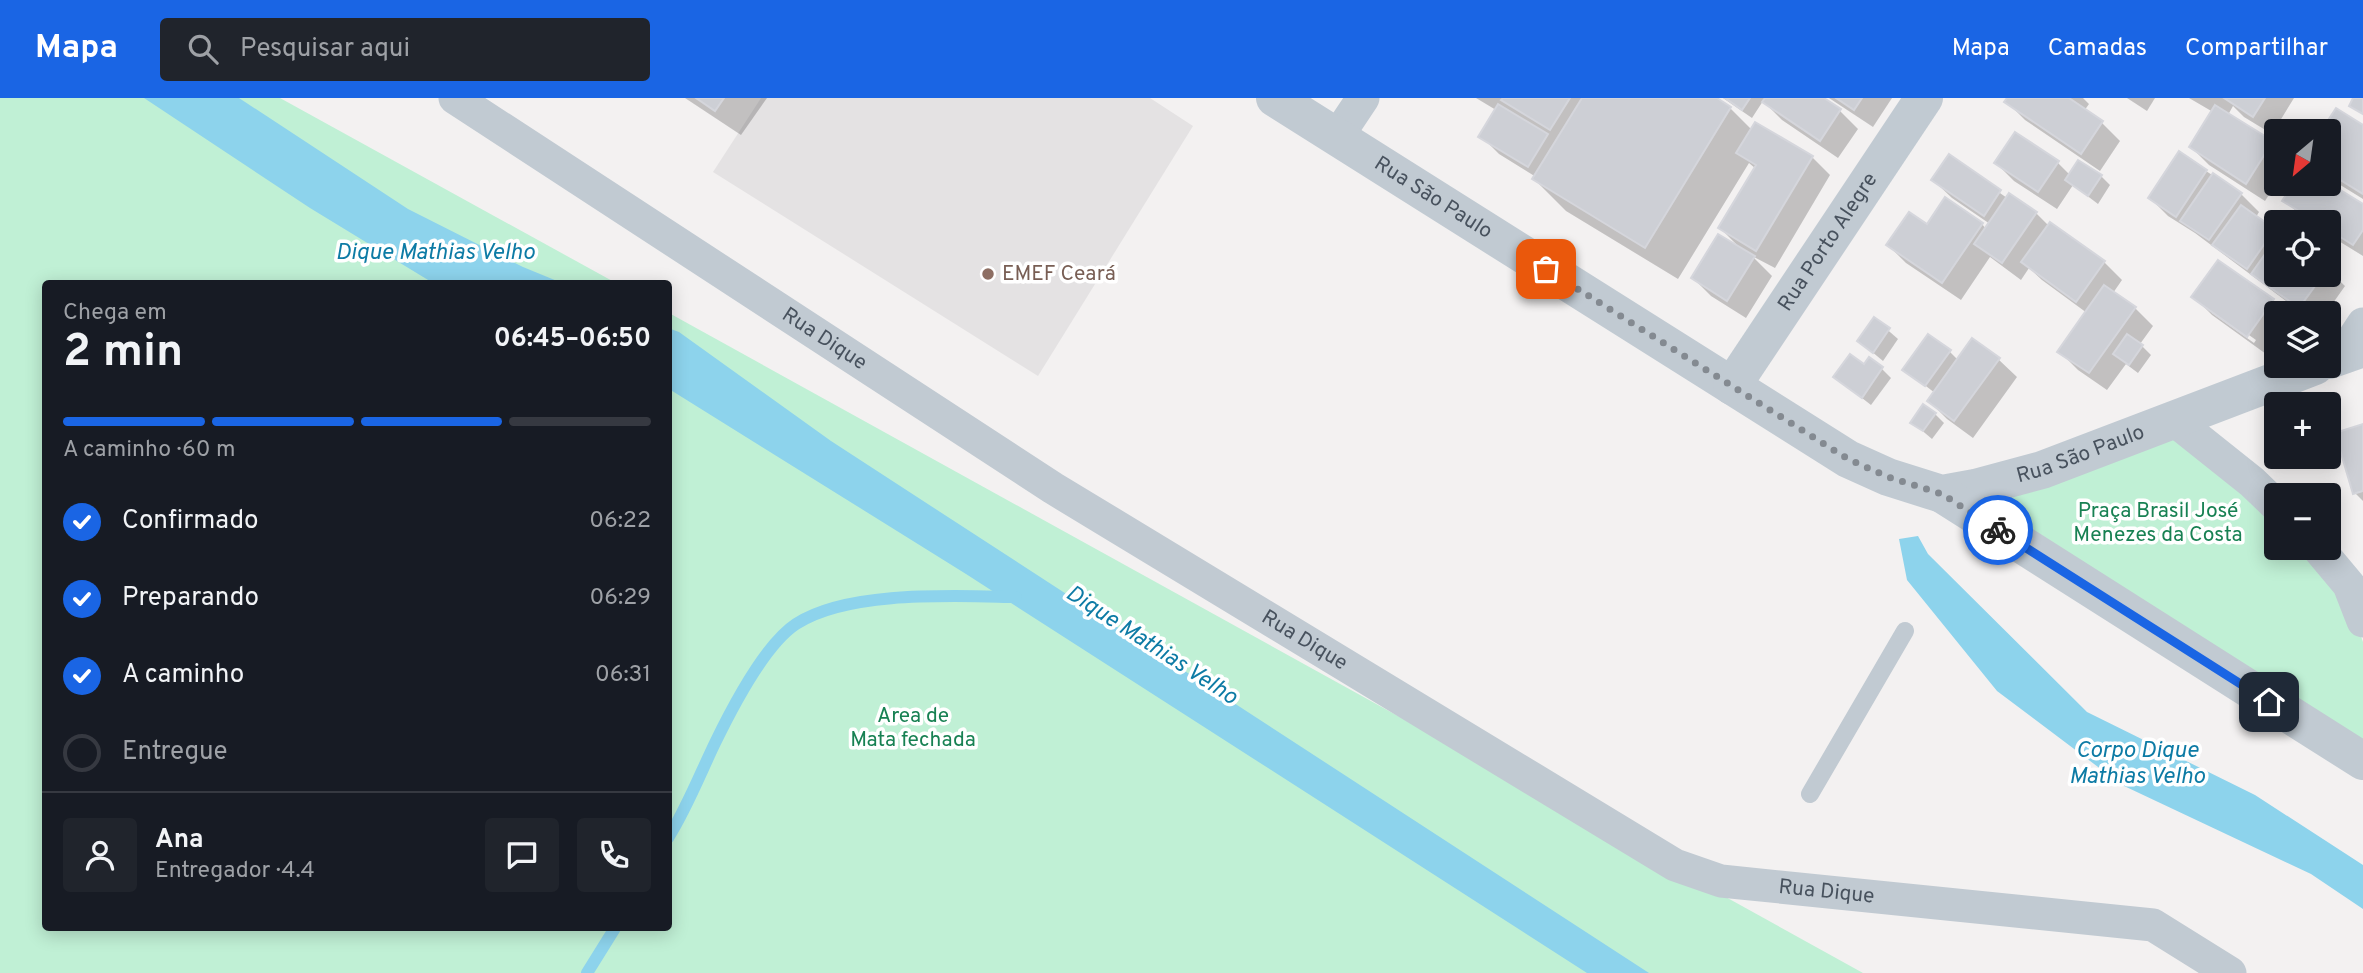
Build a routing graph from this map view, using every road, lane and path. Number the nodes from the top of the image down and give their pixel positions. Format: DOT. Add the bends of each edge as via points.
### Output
graph roads {
  1 [pos="455,98"];
  2 [pos="1275,98"];
  3 [pos="1363,98"];
  4 [pos="1924,98"];
  5 [pos="1337,138"];
  6 [pos="2363,324"];
  7 [pos="2341,352"];
  8 [pos="2281,378"];
  9 [pos="1732,386"];
  10 [pos="2173,419"];
  11 [pos="1942,494"];
  12 [pos="2264,494"];
  13 [pos="2328,560"];
  14 [pos="2363,621"];
  15 [pos="1905,631"];
  16 [pos="2363,761"];
  17 [pos="1810,794"];
  18 [pos="2230,973"];
  1 -- 18 [label="street, Rua Dique" via="1054,488 1675,864 1721,881 2153,925"];
  2 -- 5 [label="street, Rua São Paulo"];
  3 -- 5 [label="street"];
  4 -- 9 [label="street, Rua Porto Alegre"];
  5 -- 9 [label="street, Rua São Paulo"];
  6 -- 7 [label="street"];
  8 -- 10 [label="street, Rua São Paulo"];
  9 -- 11 [label="street, Rua São Paulo" via="1848,459"];
  10 -- 11 [label="street, Rua São Paulo" via="2042,470"];
  10 -- 12 [label="street"];
  11 -- 16 [label="street"];
  13 -- 14 [label="street" via="2348,585"];
  15 -- 17 [label="lane"];
}
